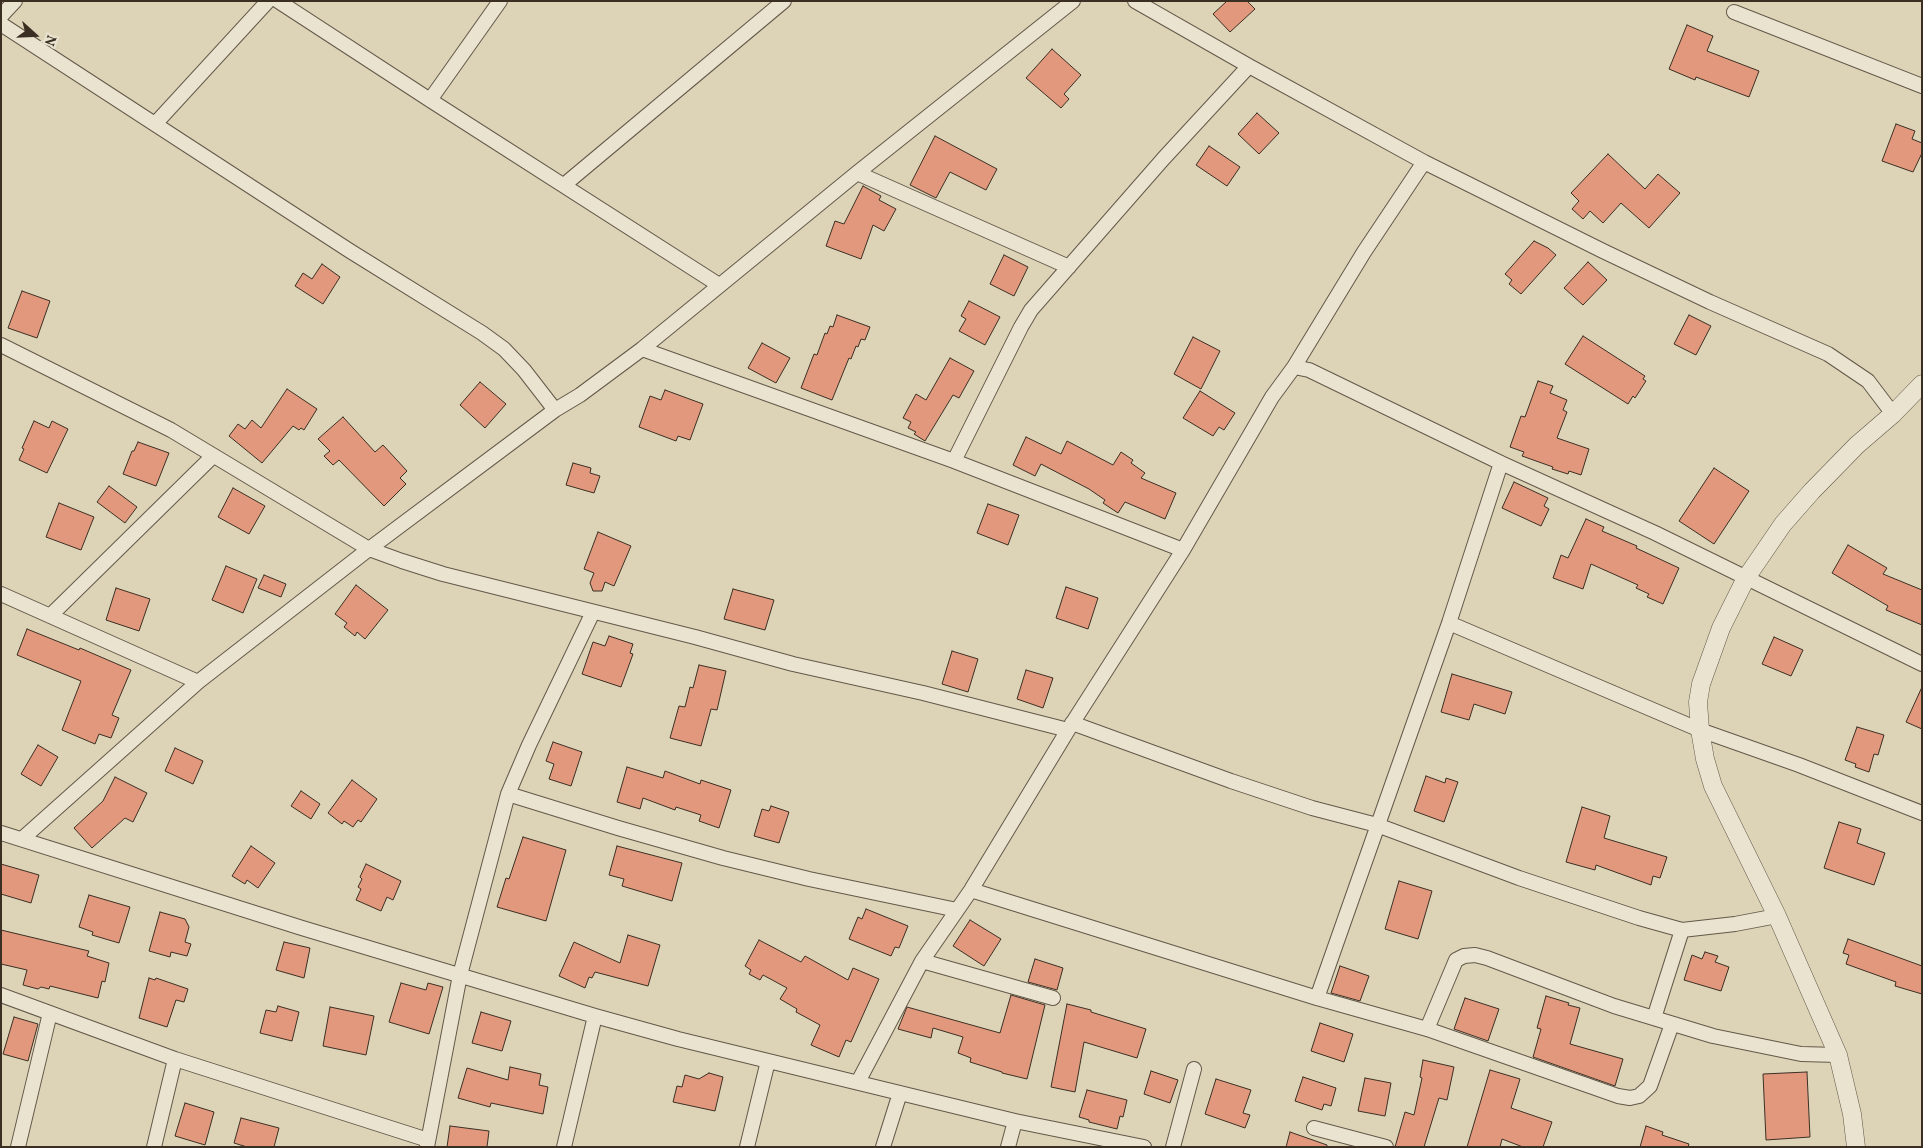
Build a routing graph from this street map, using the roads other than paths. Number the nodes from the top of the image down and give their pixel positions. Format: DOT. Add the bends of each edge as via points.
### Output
graph roads {
  1 [pos="15,1"];
  2 [pos="268,1"];
  3 [pos="278,1"];
  4 [pos="500,1"];
  5 [pos="784,1"];
  6 [pos="1073,1"];
  7 [pos="1135,1"];
  8 [pos="1734,12"];
  9 [pos="1,16"];
  10 [pos="1,24"];
  11 [pos="1248,66"];
  12 [pos="1922,86"];
  13 [pos="430,100"];
  14 [pos="155,124"];
  15 [pos="1424,162"];
  16 [pos="857,174"];
  17 [pos="564,185"];
  18 [pos="1069,267"];
  19 [pos="720,285"];
  20 [pos="1,345"];
  21 [pos="642,349"];
  22 [pos="1294,367"];
  23 [pos="1922,384"];
  24 [pos="555,410"];
  25 [pos="1893,414"];
  26 [pos="213,456"];
  27 [pos="954,461"];
  28 [pos="1501,463"];
  29 [pos="369,549"];
  30 [pos="1183,550"];
  31 [pos="1746,578"];
  32 [pos="1,594"];
  33 [pos="593,612"];
  34 [pos="50,616"];
  35 [pos="1449,623"];
  36 [pos="1922,664"];
  37 [pos="198,682"];
  38 [pos="1070,727"];
  39 [pos="1700,730"];
  40 [pos="508,794"];
  41 [pos="1922,813"];
  42 [pos="1377,825"];
  43 [pos="1,833"];
  44 [pos="22,839"];
  45 [pos="971,890"];
  46 [pos="957,910"];
  47 [pos="1776,916"];
  48 [pos="1682,930"];
  49 [pos="922,961"];
  50 [pos="460,976"];
  51 [pos="1,995"];
  52 [pos="1053,998"];
  53 [pos="1317,998"];
  54 [pos="50,1013"];
  55 [pos="596,1016"];
  56 [pos="1654,1018"];
  57 [pos="1672,1024"];
  58 [pos="1427,1029"];
  59 [pos="1838,1055"];
  60 [pos="175,1059"];
  61 [pos="768,1061"];
  62 [pos="1194,1069"];
  63 [pos="858,1082"];
  64 [pos="900,1093"];
  65 [pos="1015,1121"];
  66 [pos="1314,1128"];
  67 [pos="428,1143"];
  68 [pos="18,1147"];
  69 [pos="154,1147"];
  70 [pos="564,1147"];
  71 [pos="747,1147"];
  72 [pos="883,1147"];
  73 [pos="1008,1147"];
  74 [pos="1144,1147"];
  75 [pos="1173,1147"];
  76 [pos="1386,1147"];
  77 [pos="1856,1147"];
  1 -- 9 [label="street"];
  2 -- 14 [label="street"];
  3 -- 13 [label="street"];
  4 -- 13 [label="street"];
  5 -- 17 [label="street"];
  6 -- 16 [label="street"];
  7 -- 11 [label="street"];
  8 -- 12 [label="street"];
  10 -- 14 [label="street"];
  11 -- 15 [label="street"];
  11 -- 18 [label="street"];
  13 -- 17 [label="street"];
  14 -- 24 [label="street" via="482,333 504,349 524,370"];
  15 -- 22 [label="street"];
  15 -- 25 [label="street" via="1710,302 1828,354 1868,380"];
  16 -- 18 [label="street"];
  16 -- 19 [label="street"];
  17 -- 19 [label="street"];
  18 -- 27 [label="street" via="1020,327"];
  19 -- 21 [label="street"];
  20 -- 26 [label="street" via="171,430"];
  21 -- 24 [label="street"];
  21 -- 27 [label="street"];
  22 -- 28 [label="street" via="1309,370"];
  22 -- 30 [label="street" via="1272,397"];
  23 -- 25 [label="street"];
  24 -- 29 [label="street"];
  25 -- 31 [label="street" via="1812,491 1783,524"];
  26 -- 29 [label="street"];
  26 -- 34 [label="street"];
  27 -- 30 [label="street"];
  28 -- 31 [label="street"];
  28 -- 35 [label="street"];
  29 -- 33 [label="street" via="443,574"];
  29 -- 37 [label="street"];
  30 -- 38 [label="street"];
  31 -- 36 [label="street"];
  31 -- 39 [label="street" via="1721,628 1701,684 1698,702"];
  32 -- 34 [label="street"];
  33 -- 38 [label="street" via="793,664"];
  33 -- 40 [label="street"];
  34 -- 37 [label="street"];
  35 -- 39 [label="street"];
  35 -- 42 [label="street"];
  37 -- 44 [label="street"];
  38 -- 42 [label="street" via="1303,805"];
  38 -- 45 [label="street"];
  39 -- 41 [label="street"];
  39 -- 47 [label="street" via="1713,786"];
  40 -- 46 [label="street" via="723,858"];
  40 -- 50 [label="street"];
  42 -- 48 [label="street" via="1519,878"];
  42 -- 53 [label="street"];
  43 -- 44 [label="street"];
  44 -- 50 [label="street"];
  45 -- 46 [label="street"];
  45 -- 53 [label="street"];
  46 -- 49 [label="street"];
  47 -- 48 [label="street"];
  47 -- 59 [label="street"];
  48 -- 56 [label="street"];
  49 -- 52 [label="street"];
  49 -- 63 [label="street"];
  50 -- 55 [label="street"];
  50 -- 67 [label="street"];
  51 -- 54 [label="street"];
  53 -- 58 [label="street"];
  54 -- 60 [label="street"];
  54 -- 68 [label="street"];
  55 -- 61 [label="street"];
  55 -- 70 [label="street"];
  56 -- 57 [label="street"];
  56 -- 58 [label="street" via="1486,958 1464,956 1456,960"];
  57 -- 58 [label="street" via="1650,1086 1639,1096 1630,1098"];
  57 -- 59 [label="street" via="1780,1050"];
  59 -- 77 [label="street"];
  60 -- 67 [label="street"];
  60 -- 69 [label="street"];
  61 -- 63 [label="street"];
  61 -- 71 [label="street"];
  62 -- 75 [label="street"];
  63 -- 64 [label="street"];
  64 -- 65 [label="street"];
  64 -- 72 [label="street"];
  65 -- 73 [label="street"];
  65 -- 74 [label="street"];
  66 -- 76 [label="street"];
}
